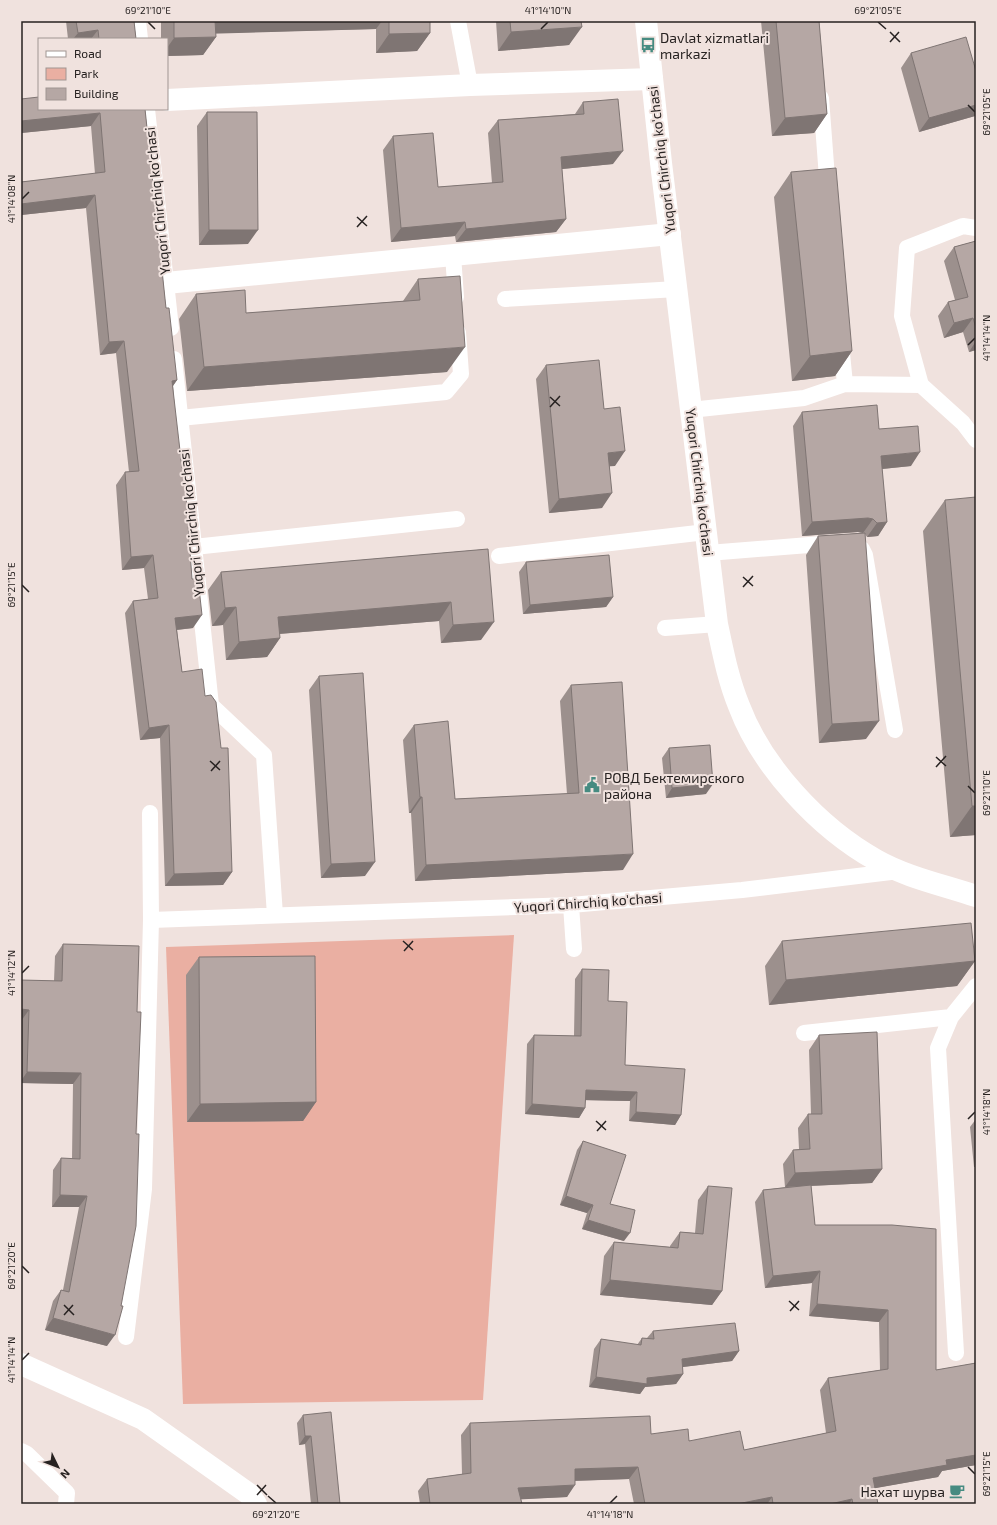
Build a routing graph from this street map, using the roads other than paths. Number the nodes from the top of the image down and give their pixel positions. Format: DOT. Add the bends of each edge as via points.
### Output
graph roads {
  1 [pos="138,21"];
  2 [pos="458,21"];
  3 [pos="646,21"];
  4 [pos="140,38"];
  5 [pos="652,79"];
  6 [pos="819,84"];
  7 [pos="470,85"];
  8 [pos="168,100"];
  9 [pos="147,110"];
  10 [pos="829,203"];
  11 [pos="976,228"];
  12 [pos="670,234"];
  13 [pos="453,255"];
  14 [pos="166,283"];
  15 [pos="677,289"];
  16 [pos="505,299"];
  17 [pos="840,329"];
  18 [pos="845,384"];
  19 [pos="921,385"];
  20 [pos="690,410"];
  21 [pos="180,418"];
  22 [pos="976,440"];
  23 [pos="457,519"];
  24 [pos="707,542"];
  25 [pos="194,547"];
  26 [pos="499,556"];
  27 [pos="718,624"];
  28 [pos="665,628"];
  29 [pos="895,730"];
  30 [pos="150,813"];
  31 [pos="899,871"];
  32 [pos="976,896"];
  33 [pos="571,905"];
  34 [pos="275,915"];
  35 [pos="151,920"];
  36 [pos="574,950"];
  37 [pos="976,986"];
  38 [pos="951,1017"];
  39 [pos="804,1033"];
  40 [pos="126,1337"];
  41 [pos="956,1353"];
  42 [pos="21,1364"];
  43 [pos="21,1451"];
  44 [pos="66,1504"];
  45 [pos="256,1504"];
  1 -- 4 [label="lane"];
  2 -- 7 [label="lane"];
  3 -- 5 [label="street, Yuqori Chirchiq ko'chasi"];
  5 -- 7 [label="street"];
  5 -- 12 [label="street, Yuqori Chirchiq ko'chasi"];
  6 -- 10 [label="lane"];
  7 -- 8 [label="street"];
  9 -- 14 [label="lane, Yuqori Chirchiq ko'chasi"];
  11 -- 19 [label="lane" via="963,226 907,248 902,316"];
  12 -- 13 [label="street"];
  12 -- 15 [label="street, Yuqori Chirchiq ko'chasi"];
  13 -- 14 [label="street"];
  13 -- 21 [label="lane" via="461,374 446,392"];
  14 -- 21 [label="lane, Yuqori Chirchiq ko'chasi"];
  15 -- 16 [label="lane"];
  15 -- 20 [label="street, Yuqori Chirchiq ko'chasi"];
  17 -- 18 [label="lane"];
  18 -- 19 [label="lane"];
  18 -- 20 [label="lane" via="804,398"];
  19 -- 22 [label="lane" via="964,423"];
  20 -- 24 [label="street, Yuqori Chirchiq ko'chasi"];
  21 -- 25 [label="lane, Yuqori Chirchiq ko'chasi"];
  23 -- 25 [label="lane"];
  24 -- 26 [label="lane"];
  24 -- 27 [label="street, Yuqori Chirchiq ko'chasi"];
  24 -- 29 [label="lane" via="859,541 865,554"];
  25 -- 34 [label="lane, Yuqori Chirchiq ko'chasi" via="211,705 264,755"];
  27 -- 28 [label="lane"];
  27 -- 31 [label="street, Yuqori Chirchiq ko'chasi" via="725,666 739,708 771,765 801,800 837,833 876,860"];
  30 -- 35 [label="lane"];
  31 -- 32 [label="street, Yuqori Chirchiq ko'chasi"];
  31 -- 33 [label="lane, Yuqori Chirchiq ko'chasi" via="742,890"];
  33 -- 34 [label="lane, Yuqori Chirchiq ko'chasi"];
  33 -- 36 [label="lane"];
  34 -- 35 [label="lane, Yuqori Chirchiq ko'chasi"];
  35 -- 40 [label="lane" via="144,1189"];
  37 -- 38 [label="lane"];
  38 -- 39 [label="lane"];
  38 -- 41 [label="lane" via="938,1048"];
  42 -- 45 [label="street" via="143,1418 249,1494"];
  43 -- 44 [label="lane" via="28,1454 67,1493"];
}
